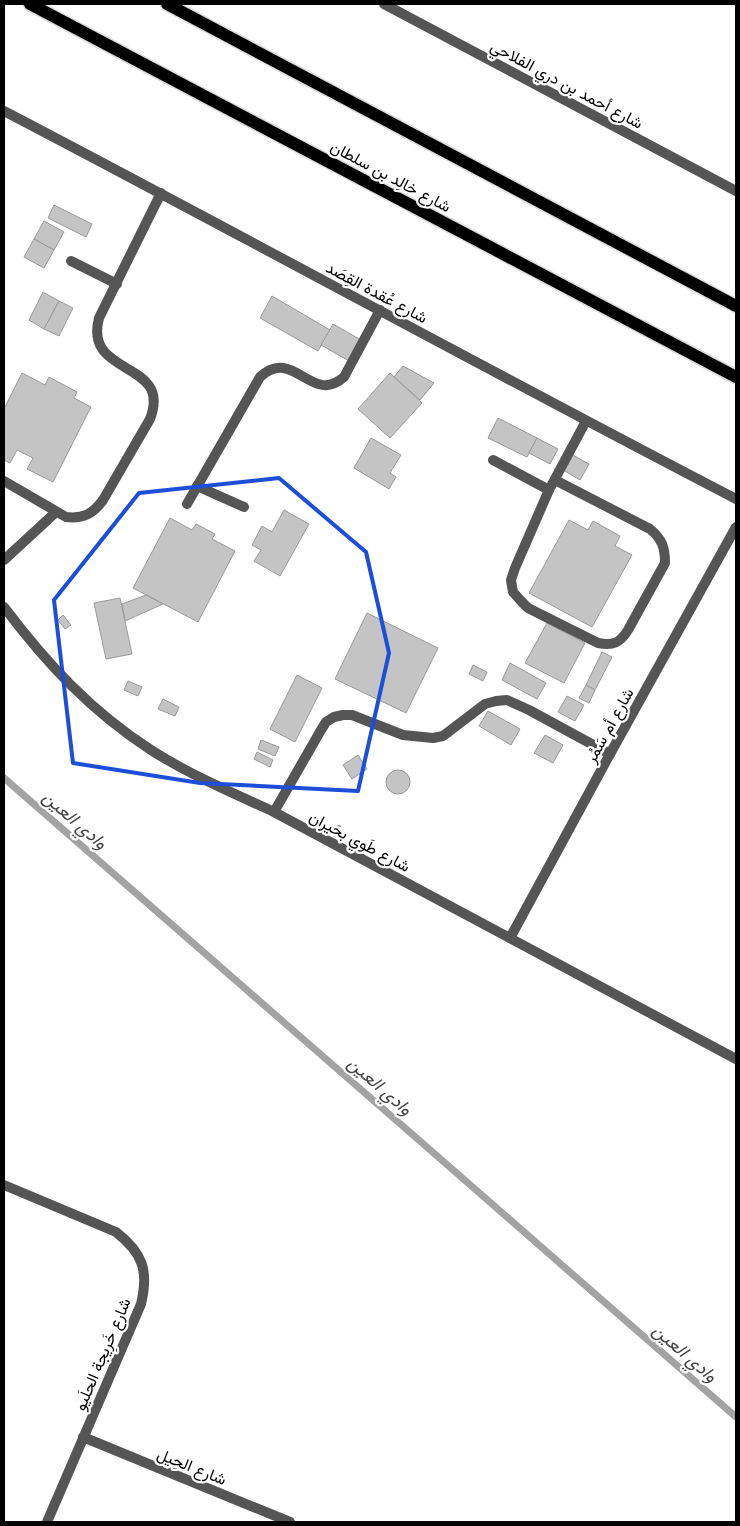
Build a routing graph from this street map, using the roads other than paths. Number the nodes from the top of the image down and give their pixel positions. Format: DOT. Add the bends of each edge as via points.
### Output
graph roads {
  1 [pos="30,4"];
  2 [pos="167,4"];
  3 [pos="384,4"];
  4 [pos="4,111"];
  5 [pos="736,191"];
  6 [pos="161,193"];
  7 [pos="71,261"];
  8 [pos="117,284"];
  9 [pos="736,306"];
  10 [pos="380,310"];
  11 [pos="736,377"];
  12 [pos="586,420"];
  13 [pos="493,460"];
  14 [pos="555,480"];
  15 [pos="4,481"];
  16 [pos="197,486"];
  17 [pos="549,490"];
  18 [pos="736,499"];
  19 [pos="187,504"];
  20 [pos="244,507"];
  21 [pos="56,512"];
  22 [pos="736,527"];
  23 [pos="4,560"];
  24 [pos="4,607"];
  25 [pos="610,754"];
  26 [pos="274,812"];
  27 [pos="510,938"];
  28 [pos="736,1059"];
  29 [pos="4,1185"];
  30 [pos="83,1437"];
  31 [pos="47,1522"];
  32 [pos="290,1522"];
  1 -- 11 [label="main road, شارع خالِد بن سلطان"];
  2 -- 9 [label="main road"];
  3 -- 5 [label="street, شارع أحمد بن دري الفلاحي"];
  4 -- 6 [label="street, شارع عُقدة القِصَد"];
  6 -- 8 [label="street"];
  6 -- 10 [label="street, شارع عُقدة القِصَد"];
  7 -- 8 [label="street"];
  8 -- 21 [label="street" via="99,318 97,340 109,358 149,385 154,396 154,408 97,509 88,516 77,518"];
  10 -- 12 [label="street, شارع عُقدة القِصَد"];
  10 -- 16 [label="street" via="338,383 331,386 315,384 290,369 266,371"];
  12 -- 14 [label="street"];
  12 -- 18 [label="street, شارع عُقدة القِصَد"];
  13 -- 17 [label="street"];
  14 -- 17 [label="street"];
  14 -- 17 [label="street" via="650,529 663,543 665,563 628,630 616,643 598,643 528,608 513,592 511,580 515,568"];
  15 -- 21 [label="street"];
  16 -- 19 [label="street"];
  16 -- 20 [label="street"];
  21 -- 23 [label="street"];
  22 -- 25 [label="street, شارع أم سَمُر"];
  24 -- 26 [label="street, شارع طَوي بحَيران" via="55,670 111,721 174,763"];
  25 -- 26 [label="street" via="507,700 485,704 444,736 433,738 403,735 343,714 326,722"];
  25 -- 27 [label="street, شارع أم سَمُر"];
  26 -- 27 [label="street, شارع طَوي بحَيران"];
  27 -- 28 [label="street, شارع طَوي بحَيران"];
  29 -- 30 [label="street, شارع خَرِيجة الحلَيو" via="116,1232 130,1242 139,1256 145,1288 141,1304"];
  30 -- 31 [label="street, شارع خَرِيجة الحلَيو"];
  30 -- 32 [label="street, شارع الحِيل"];
}
